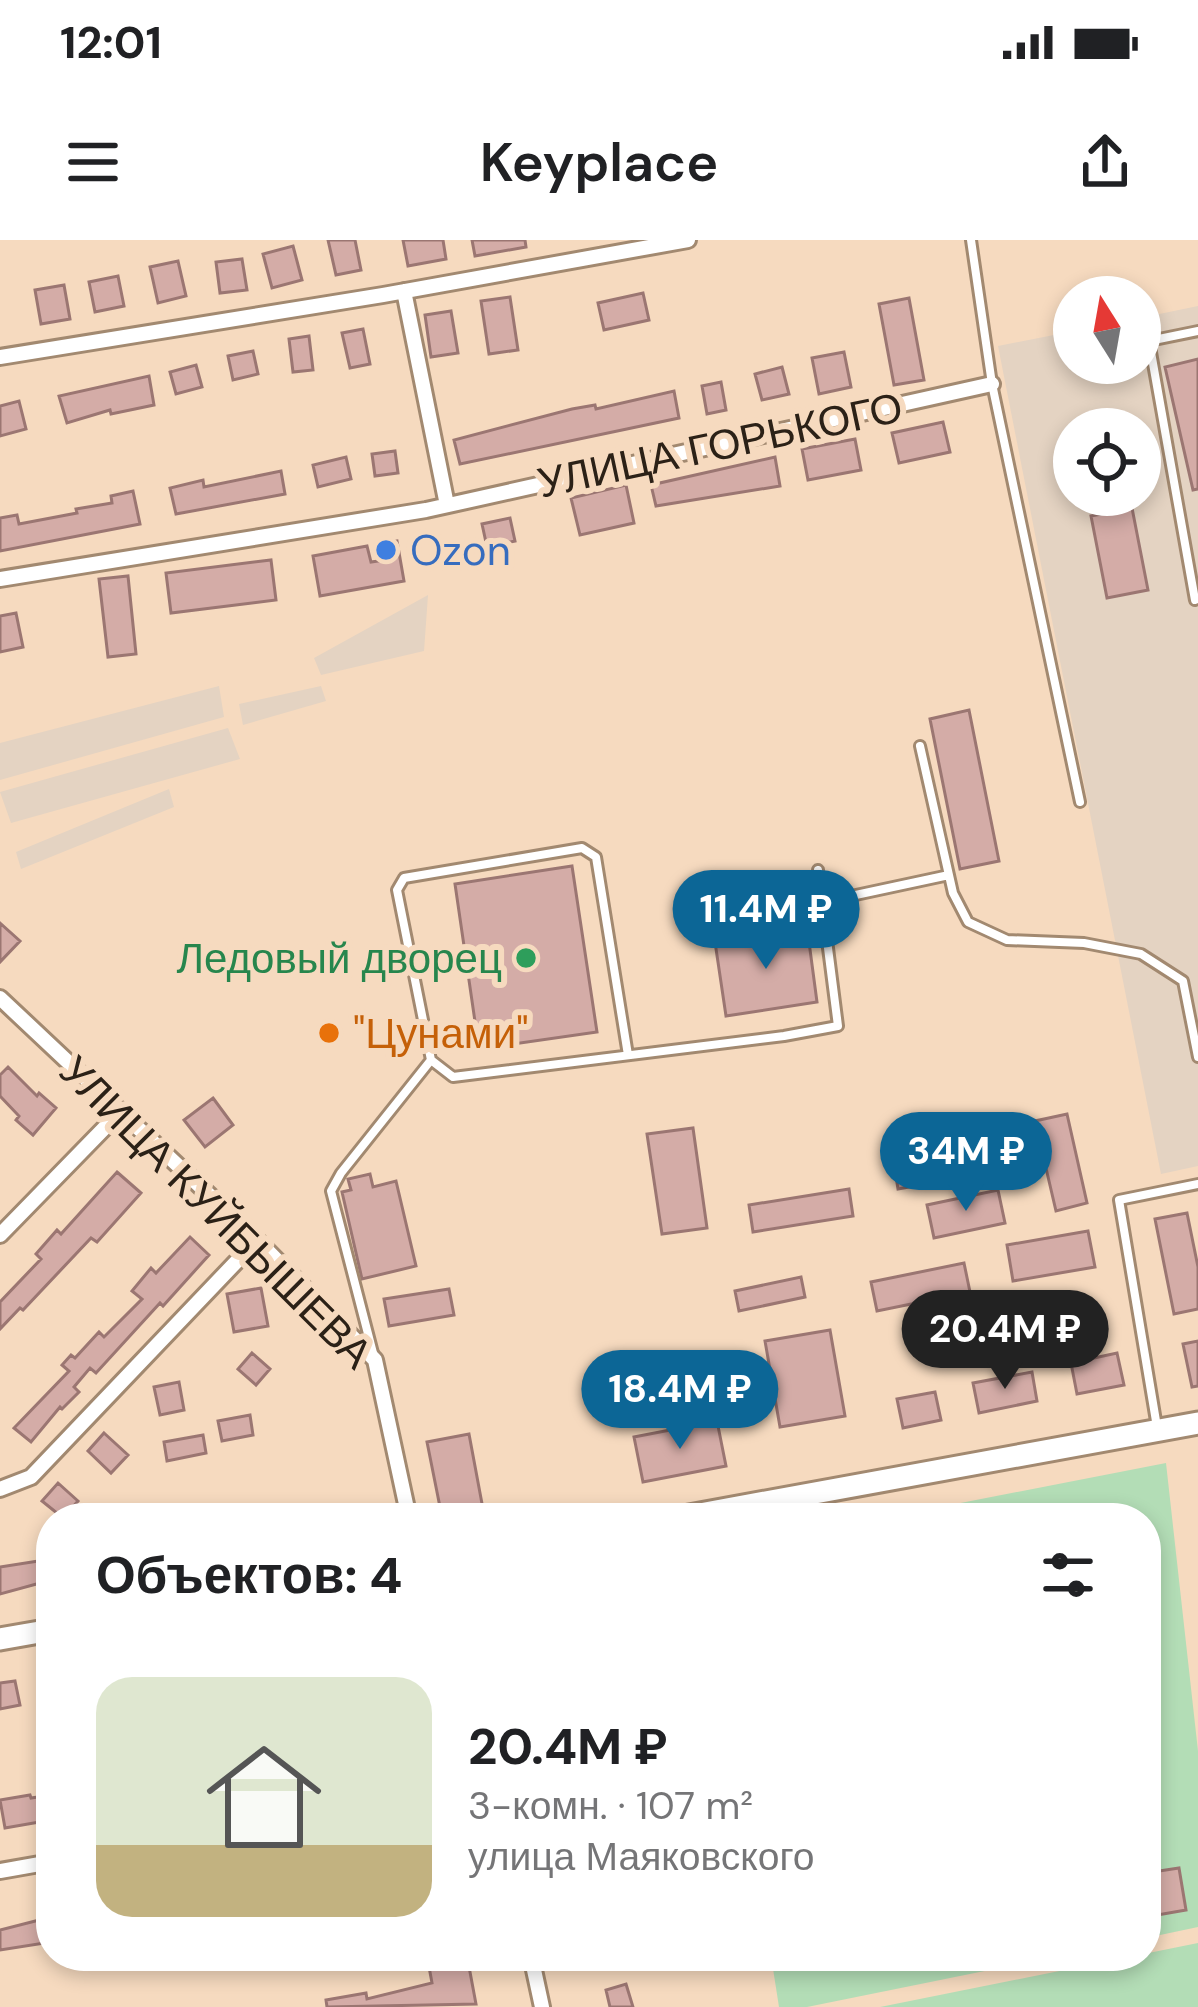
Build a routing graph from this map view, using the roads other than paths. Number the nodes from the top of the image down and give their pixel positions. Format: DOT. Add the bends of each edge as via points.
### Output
graph roads {
  1 [pos="688,240"];
  2 [pos="971,240"];
  3 [pos="404,291"];
  4 [pos="1198,331"];
  5 [pos="0,357"];
  6 [pos="992,384"];
  7 [pos="447,505"];
  8 [pos="0,579"];
  9 [pos="1195,600"];
  10 [pos="920,746"];
  11 [pos="1080,802"];
  12 [pos="818,870"];
  13 [pos="949,874"];
  14 [pos="823,902"];
  15 [pos="0,998"];
  16 [pos="628,1055"];
  17 [pos="1198,1057"];
  18 [pos="430,1060"];
  19 [pos="121,1112"];
  20 [pos="1198,1184"];
  21 [pos="0,1235"];
  22 [pos="257,1240"];
  23 [pos="375,1360"];
  24 [pos="1198,1424"];
  25 [pos="1158,1431"];
  26 [pos="0,1490"];
  27 [pos="406,1503"];
  28 [pos="761,1503"];
  29 [pos="36,1633"];
  30 [pos="0,1639"];
  31 [pos="36,1865"];
  32 [pos="0,1871"];
  33 [pos="534,1971"];
  34 [pos="542,2007"];
  1 -- 3 [label="street"];
  2 -- 6 [label="lane"];
  3 -- 5 [label="street"];
  3 -- 7 [label="street"];
  4 -- 9 [label="lane" via="1149,341"];
  6 -- 7 [label="street, УЛИЦА ГОРЬКОГО"];
  6 -- 11 [label="lane"];
  7 -- 8 [label="street, УЛИЦА ГОРЬКОГО"];
  10 -- 13 [label="lane"];
  12 -- 14 [label="lane"];
  13 -- 14 [label="lane"];
  13 -- 17 [label="lane" via="968,922 1007,940 1141,954 1183,980"];
  14 -- 16 [label="lane" via="838,1026"];
  15 -- 19 [label="street, УЛИЦА КУЙБЫШЕВА"];
  16 -- 18 [label="lane" via="453,1077"];
  16 -- 18 [label="lane" via="596,857 582,848 404,878 397,890"];
  18 -- 23 [label="lane" via="332,1191"];
  19 -- 21 [label="street"];
  19 -- 22 [label="street, УЛИЦА КУЙБЫШЕВА"];
  20 -- 25 [label="lane" via="1119,1200"];
  22 -- 23 [label="street, УЛИЦА КУЙБЫШЕВА"];
  22 -- 26 [label="street" via="32,1477"];
  23 -- 27 [label="street, УЛИЦА КУЙБЫШЕВА"];
  24 -- 25 [label="main road"];
  25 -- 28 [label="main road"];
  29 -- 30 [label="main road"];
  31 -- 32 [label="street"];
  33 -- 34 [label="street"];
}
